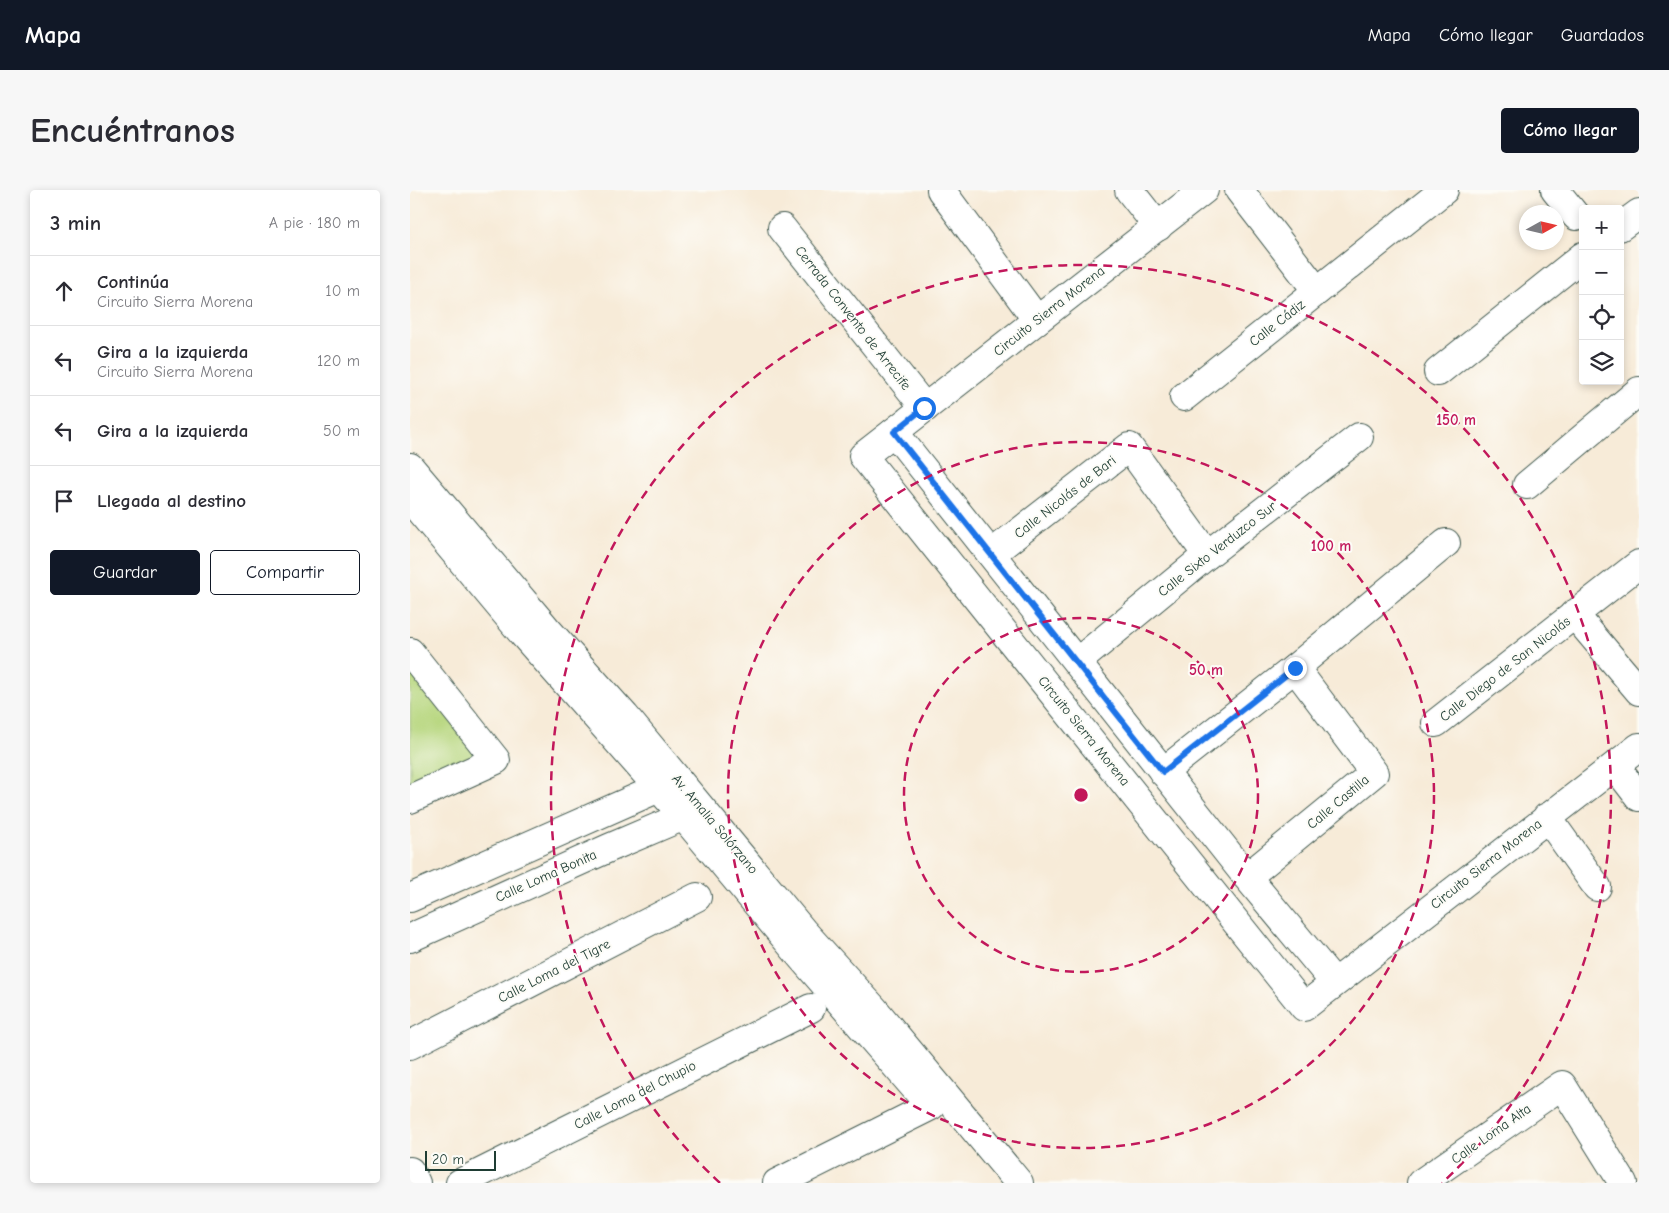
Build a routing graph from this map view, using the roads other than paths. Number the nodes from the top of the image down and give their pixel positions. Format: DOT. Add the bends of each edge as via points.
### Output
graph roads {
  1 [pos="941,190"];
  2 [pos="1129,190"];
  3 [pos="1204,190"];
  4 [pos="1238,190"];
  5 [pos="1444,190"];
  6 [pos="1555,190"];
  7 [pos="1639,213"];
  8 [pos="1576,216"];
  9 [pos="1624,224"];
  10 [pos="1158,227"];
  11 [pos="782,228"];
  12 [pos="1579,259"];
  13 [pos="1317,291"];
  14 [pos="1037,320"];
  15 [pos="1438,372"];
  16 [pos="1639,391"];
  17 [pos="1184,396"];
  18 [pos="924,408"];
  19 [pos="894,432"];
  20 [pos="1359,437"];
  21 [pos="410,467"];
  22 [pos="1527,485"];
  23 [pos="410,498"];
  24 [pos="1446,543"];
  25 [pos="991,554"];
  26 [pos="1207,555"];
  27 [pos="1639,564"];
  28 [pos="1574,614"];
  29 [pos="410,652"];
  30 [pos="1077,662"];
  31 [pos="1295,668"];
  32 [pos="1639,691"];
  33 [pos="1436,723"];
  34 [pos="1639,747"];
  35 [pos="1615,766"];
  36 [pos="1163,772"];
  37 [pos="659,788"];
  38 [pos="1639,797"];
  39 [pos="410,799"];
  40 [pos="684,816"];
  41 [pos="1547,817"];
  42 [pos="1247,877"];
  43 [pos="1596,887"];
  44 [pos="697,897"];
  45 [pos="410,898"];
  46 [pos="410,938"];
  47 [pos="1334,982"];
  48 [pos="810,1008"];
  49 [pos="410,1045"];
  50 [pos="931,1106"];
  51 [pos="410,1171"];
  52 [pos="416,1183"];
  53 [pos="460,1183"];
  54 [pos="777,1183"];
  55 [pos="994,1183"];
  56 [pos="1019,1183"];
  57 [pos="1421,1183"];
  58 [pos="1623,1183"];
  1 -- 14 [label="street"];
  2 -- 10 [label="street"];
  3 -- 10 [label="street, Circuito Sierra Morena"];
  4 -- 13 [label="street, Calle Cádiz"];
  5 -- 13 [label="street"];
  6 -- 8 [label="street"];
  7 -- 9 [label="street"];
  10 -- 14 [label="street, Circuito Sierra Morena"];
  11 -- 18 [label="street, Cerrada Convento de Arrecife"];
  12 -- 15 [label="street"];
  13 -- 17 [label="street, Calle Cádiz"];
  14 -- 18 [label="street, Circuito Sierra Morena"];
  16 -- 22 [label="street"];
  18 -- 19 [label="street, Circuito Sierra Morena"];
  19 -- 25 [label="street"];
  19 -- 47 [label="street, Circuito Sierra Morena" via="863,456 875,472 1304,1007"];
  20 -- 26 [label="street, Calle Sixto Verduzco Sur"];
  21 -- 56 [label="street, Av. Amalia Solórzano"];
  23 -- 37 [label="street, Av. Amalia Solórzano" via="522,633"];
  24 -- 31 [label="street"];
  25 -- 26 [label="street, Calle Nicolás de Bari" via="1129,447"];
  25 -- 30 [label="street"];
  26 -- 30 [label="street, Calle Sixto Verduzco Sur"];
  27 -- 28 [label="street, Calle Diego de San Nicolás"];
  28 -- 32 [label="street"];
  28 -- 33 [label="street, Calle Diego de San Nicolás"];
  29 -- 39 [label="street" via="496,760"];
  30 -- 36 [label="street"];
  31 -- 36 [label="street"];
  31 -- 42 [label="street, Calle Castilla" via="1374,773"];
  34 -- 35 [label="street, Circuito Sierra Morena"];
  35 -- 38 [label="street"];
  35 -- 41 [label="street, Circuito Sierra Morena"];
  36 -- 42 [label="street"];
  37 -- 40 [label="street, Av. Amalia Solórzano"];
  37 -- 45 [label="street"];
  40 -- 46 [label="street, Calle Loma Bonita"];
  40 -- 50 [label="street, Av. Amalia Solórzano"];
  41 -- 43 [label="street"];
  41 -- 47 [label="street, Circuito Sierra Morena"];
  42 -- 47 [label="street"];
  44 -- 49 [label="street, Calle Loma del Tigre"];
  48 -- 53 [label="street, Calle Loma del Chupio"];
  50 -- 54 [label="street"];
  50 -- 55 [label="street, Av. Amalia Solórzano"];
  51 -- 52 [label="street"];
  57 -- 58 [label="street, Calle Loma Alta" via="1562,1085"];
}
